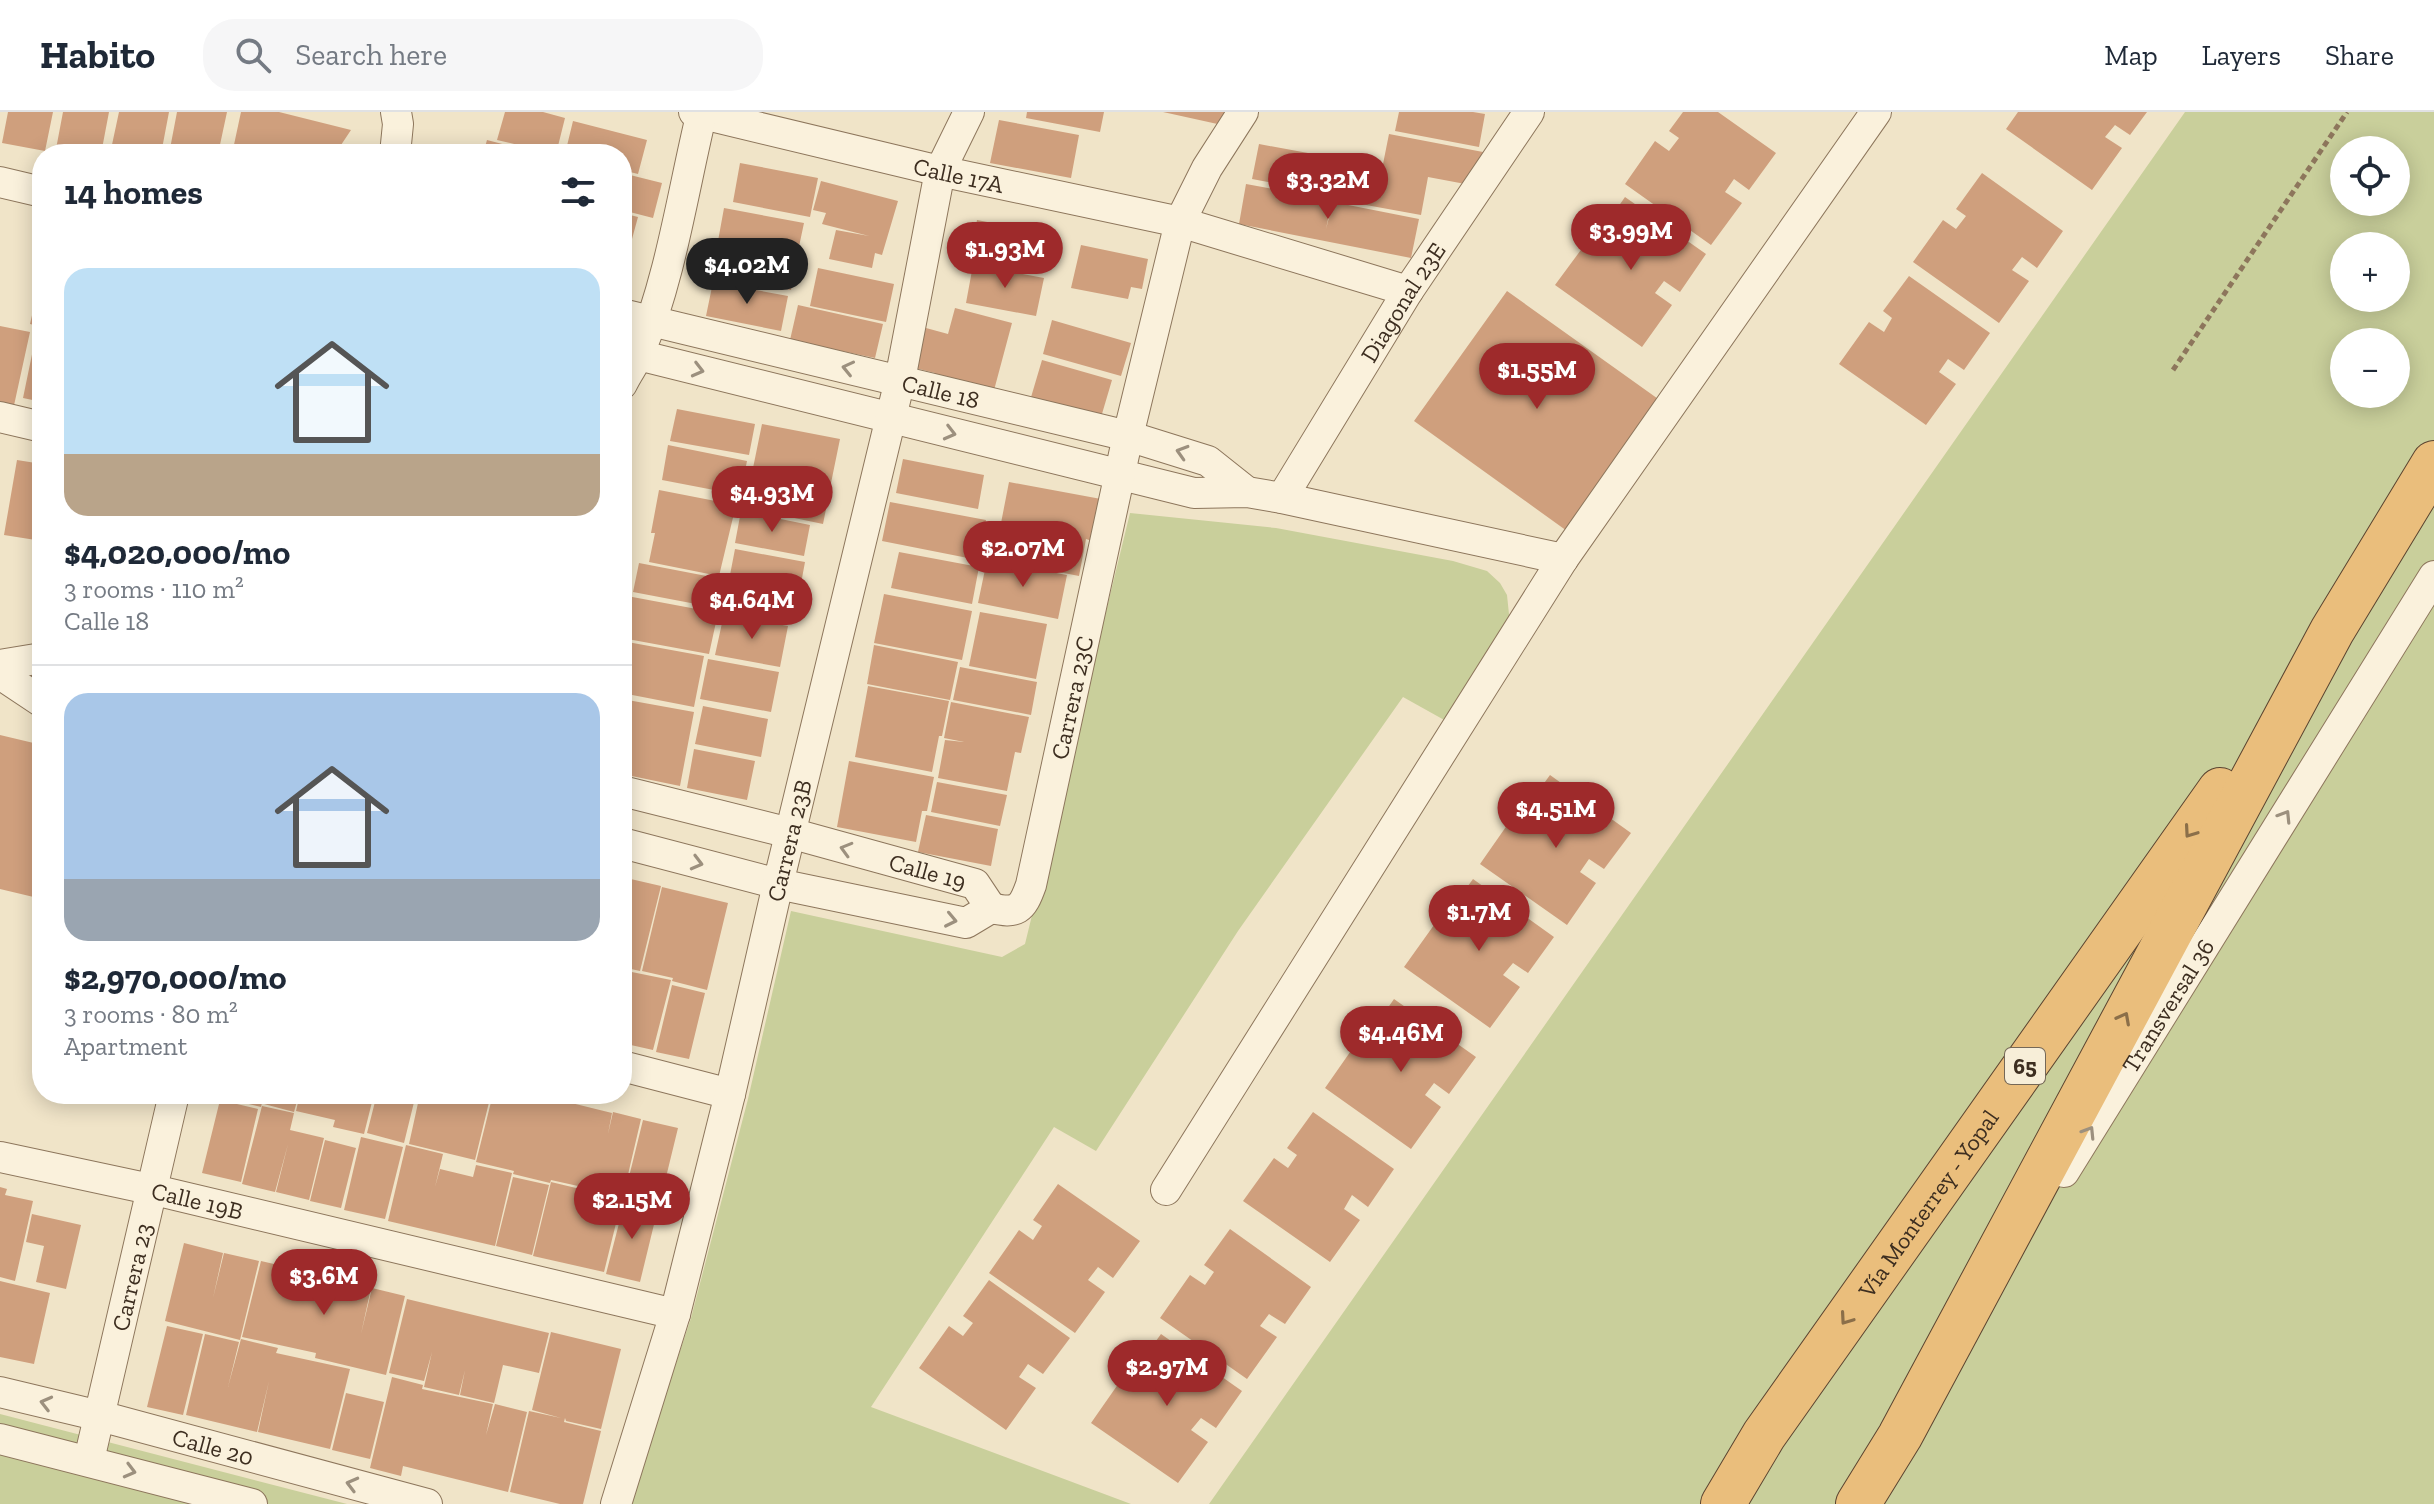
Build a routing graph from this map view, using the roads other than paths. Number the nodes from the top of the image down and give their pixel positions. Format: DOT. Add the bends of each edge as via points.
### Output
graph roads {
  1 [pos="699,112"];
  2 [pos="969,112"];
  3 [pos="1243,112"];
  4 [pos="1529,112"];
  5 [pos="1876,112"];
  6 [pos="400,116"];
  7 [pos="396,144"];
  8 [pos="940,171"];
  9 [pos="0,182"];
  10 [pos="32,190"];
  11 [pos="1180,222"];
  12 [pos="1408,291"];
  13 [pos="632,316"];
  14 [pos="652,321"];
  15 [pos="632,350"];
  16 [pos="632,354"];
  17 [pos="900,380"];
  18 [pos="0,417"];
  19 [pos="890,419"];
  20 [pos="32,425"];
  21 [pos="1128,436"];
  22 [pos="2434,463"];
  23 [pos="1120,475"];
  24 [pos="1247,492"];
  25 [pos="1282,498"];
  26 [pos="1563,559"];
  27 [pos="2434,576"];
  28 [pos="2332,631"];
  29 [pos="32,660"];
  30 [pos="0,665"];
  31 [pos="0,674"];
  32 [pos="32,695"];
  33 [pos="632,794"];
  34 [pos="790,833"];
  35 [pos="632,846"];
  36 [pos="778,884"];
  37 [pos="991,908"];
  38 [pos="632,1069"];
  39 [pos="730,1094"];
  40 [pos="171,1104"];
  41 [pos="0,1157"];
  42 [pos="150,1189"];
  43 [pos="1166,1190"];
  44 [pos="675,1314"];
  45 [pos="0,1392"];
  46 [pos="100,1416"];
  47 [pos="1900,1436"];
  48 [pos="0,1439"];
  49 [pos="89,1460"];
  50 [pos="252,1504"];
  51 [pos="427,1504"];
  52 [pos="616,1504"];
  53 [pos="1723,1504"];
  54 [pos="1858,1504"];
  1 -- 8 [label="street, Calle 17A"];
  1 -- 14 [label="street"];
  2 -- 8 [label="street, Carrera 23B"];
  3 -- 11 [label="street, Carrera 23C"];
  4 -- 12 [label="street, Diagonal 23E"];
  5 -- 26 [label="street"];
  6 -- 7 [label="street"];
  8 -- 11 [label="street, Calle 17A"];
  8 -- 17 [label="street, Carrera 23B"];
  9 -- 10 [label="street"];
  11 -- 12 [label="street, Calle 17A"];
  11 -- 21 [label="street, Carrera 23C"];
  12 -- 25 [label="street, Diagonal 23E"];
  13 -- 14 [label="street, Calle 18"];
  14 -- 15 [label="street"];
  17 -- 14 [label="street, Calle 18, one-way"];
  16 -- 19 [label="street, Calle 18, one-way"];
  17 -- 19 [label="street, Carrera 23B"];
  17 -- 21 [label="street, Calle 18"];
  18 -- 20 [label="street"];
  19 -- 23 [label="street, Calle 18, one-way"];
  19 -- 34 [label="street, Carrera 23B"];
  21 -- 23 [label="street, Carrera 23C"];
  24 -- 21 [label="street, Calle 18, one-way" via="1208,461"];
  22 -- 28 [label="highway, Vía Monterrey - Yopal / 65"];
  23 -- 24 [label="street, Calle 18" via="1194,493"];
  23 -- 37 [label="street, Carrera 23C" via="1031,885 1018,908"];
  24 -- 25 [label="street, Calle 18"];
  25 -- 26 [label="street, Calle 18"];
  26 -- 43 [label="street"];
  47 -- 27 [label="street, Transversal 36 / 65, one-way"];
  47 -- 28 [label="highway, Vía Monterrey - Yopal / 65, one-way"];
  28 -- 53 [label="highway, Vía Monterrey - Yopal / 65, one-way" via="1764,1435"];
  29 -- 30 [label="street"];
  31 -- 32 [label="street"];
  33 -- 34 [label="street, Calle 19"];
  34 -- 36 [label="street, Carrera 23B"];
  37 -- 34 [label="street, Calle 19, one-way" via="975,884"];
  35 -- 36 [label="street, Calle 19, one-way"];
  36 -- 37 [label="street, Calle 19, one-way" via="966,923"];
  36 -- 39 [label="street, Carrera 23B"];
  38 -- 39 [label="street"];
  39 -- 44 [label="street, Carrera 23B"];
  40 -- 42 [label="street, Carrera 23"];
  41 -- 42 [label="street, Calle 19B"];
  42 -- 44 [label="street, Calle 19B"];
  42 -- 46 [label="street, Carrera 23"];
  44 -- 52 [label="street, Carrera 23B"];
  46 -- 45 [label="street, Calle 20, one-way"];
  46 -- 49 [label="street, Carrera 23"];
  51 -- 46 [label="street, Calle 20, one-way"];
  47 -- 54 [label="highway, Vía Monterrey - Yopal / 65"];
  48 -- 49 [label="street"];
  49 -- 50 [label="street, one-way"];
}
